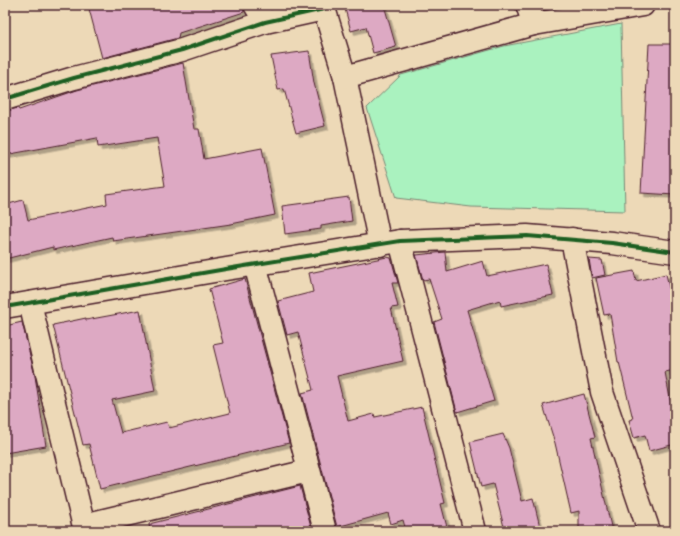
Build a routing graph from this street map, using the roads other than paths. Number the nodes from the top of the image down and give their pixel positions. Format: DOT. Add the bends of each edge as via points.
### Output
graph roads {
  1 [pos="643,5"];
  2 [pos="324,7"];
  3 [pos="260,14"];
  4 [pos="530,14"];
  5 [pos="345,77"];
  6 [pos="5,99"];
  7 [pos="572,240"];
  8 [pos="390,243"];
  9 [pos="675,252"];
  10 [pos="255,264"];
  11 [pos="30,303"];
  12 [pos="5,307"];
  13 [pos="308,471"];
  14 [pos="85,528"];
  15 [pos="325,531"];
  16 [pos="475,531"];
  17 [pos="649,531"];
  1 -- 4 [label="street"];
  2 -- 3 [label="street"];
  2 -- 5 [label="street"];
  3 -- 6 [label="street" via="182,50"];
  4 -- 5 [label="street"];
  5 -- 8 [label="street"];
  7 -- 8 [label="street" via="526,236"];
  7 -- 9 [label="street"];
  7 -- 17 [label="street" via="602,392"];
  8 -- 10 [label="street"];
  8 -- 16 [label="street"];
  10 -- 11 [label="street"];
  10 -- 13 [label="street"];
  11 -- 12 [label="street"];
  11 -- 14 [label="street"];
  13 -- 14 [label="street"];
  13 -- 15 [label="street"];
}
